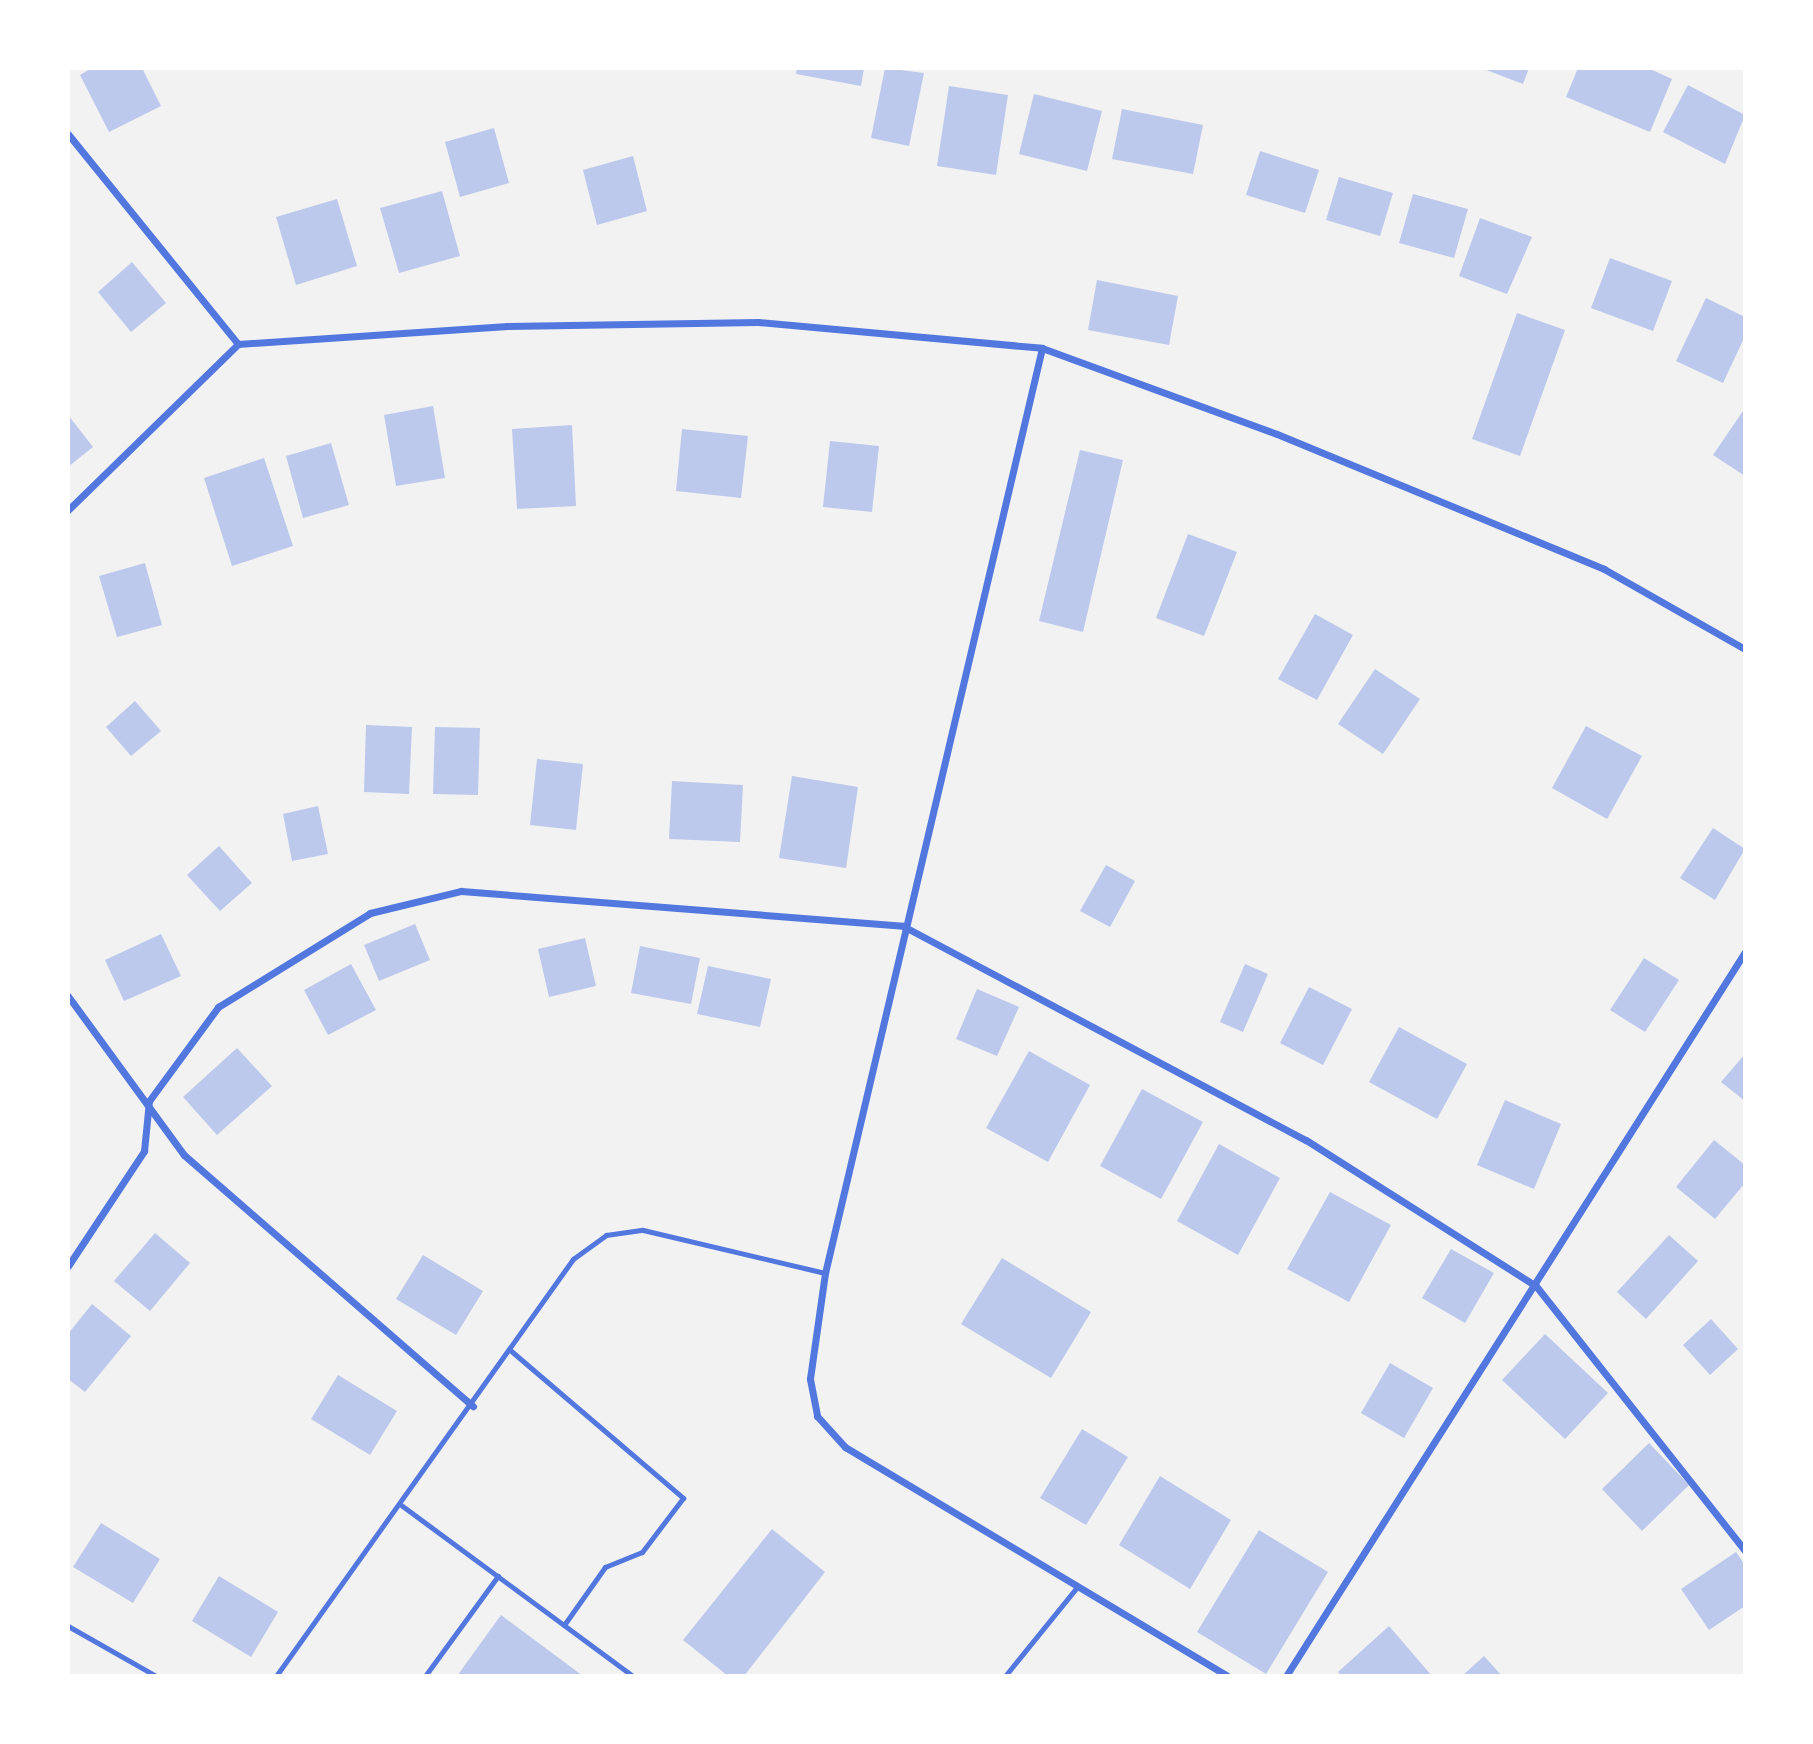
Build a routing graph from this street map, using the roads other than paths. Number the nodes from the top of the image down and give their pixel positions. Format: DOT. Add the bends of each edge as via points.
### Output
graph roads {
  1 [pos="68,134"];
  2 [pos="239,344"];
  3 [pos="1042,348"];
  4 [pos="68,510"];
  5 [pos="1745,649"];
  6 [pos="904,926"];
  7 [pos="1745,952"];
  8 [pos="68,996"];
  9 [pos="149,1101"];
  10 [pos="68,1266"];
  11 [pos="825,1273"];
  12 [pos="1536,1286"];
  13 [pos="510,1350"];
  14 [pos="473,1406"];
  15 [pos="401,1505"];
  16 [pos="1745,1551"];
  17 [pos="498,1576"];
  18 [pos="1077,1586"];
  19 [pos="564,1625"];
  20 [pos="68,1626"];
  21 [pos="156,1676"];
  22 [pos="276,1676"];
  23 [pos="425,1676"];
  24 [pos="633,1676"];
  25 [pos="1005,1676"];
  26 [pos="1227,1676"];
  27 [pos="1286,1676"];
  1 -- 2 [label="street"];
  2 -- 3 [label="street" via="507,326 758,322"];
  2 -- 4 [label="street"];
  3 -- 5 [label="street" via="1277,434 1604,569"];
  3 -- 6 [label="street"];
  6 -- 9 [label="street" via="461,891 370,913 218,1007"];
  6 -- 11 [label="street"];
  6 -- 12 [label="street" via="1306,1140"];
  7 -- 12 [label="street"];
  8 -- 9 [label="street"];
  9 -- 10 [label="street" via="144,1151"];
  9 -- 14 [label="street" via="184,1155"];
  11 -- 13 [label="lane" via="643,1230 606,1235 573,1259"];
  11 -- 18 [label="street" via="810,1379 817,1416 845,1447"];
  12 -- 16 [label="street"];
  12 -- 27 [label="street"];
  13 -- 14 [label="lane"];
  13 -- 19 [label="lane" via="683,1498 642,1552 605,1567"];
  14 -- 15 [label="lane"];
  15 -- 17 [label="lane"];
  15 -- 22 [label="lane"];
  17 -- 19 [label="lane"];
  17 -- 23 [label="lane"];
  18 -- 25 [label="lane"];
  18 -- 26 [label="street"];
  19 -- 24 [label="lane"];
  20 -- 21 [label="lane"];
}
